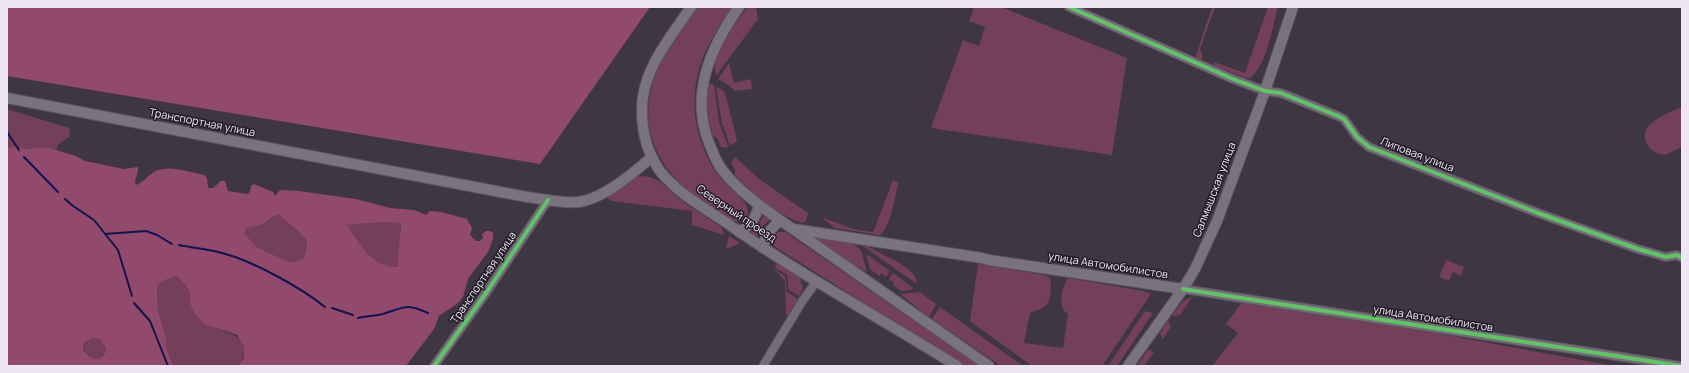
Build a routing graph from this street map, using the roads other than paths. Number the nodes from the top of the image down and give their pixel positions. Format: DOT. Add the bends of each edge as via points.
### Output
graph roads {
  1 [pos="691,7"];
  2 [pos="740,7"];
  3 [pos="1068,7"];
  4 [pos="1293,7"];
  5 [pos="1265,91"];
  6 [pos="7,98"];
  7 [pos="652,157"];
  8 [pos="548,200"];
  9 [pos="759,205"];
  10 [pos="780,220"];
  11 [pos="793,229"];
  12 [pos="739,232"];
  13 [pos="763,248"];
  14 [pos="1682,258"];
  15 [pos="817,281"];
  16 [pos="1183,289"];
  17 [pos="1630,362"];
  18 [pos="434,366"];
  19 [pos="764,366"];
  20 [pos="957,366"];
  21 [pos="989,366"];
  22 [pos="1128,366"];
  23 [pos="1681,366"];
  1 -- 7 [label="main road, Северный проезд" via="659,54 644,86 644,134"];
  2 -- 9 [label="main road, Северный проезд" via="716,44 707,67 702,86 701,107 705,132 716,161 732,181"];
  3 -- 5 [label="street, Липовая улица" via="1188,58 1205,68"];
  4 -- 5 [label="main road, Салмышская улица"];
  5 -- 14 [label="street, Липовая улица" via="1281,93 1344,119 1357,137 1369,147 1638,249 1666,257 1676,254"];
  5 -- 16 [label="main road, Салмышская улица" via="1217,221 1195,270"];
  6 -- 8 [label="main road, Транспортная улица"];
  7 -- 8 [label="main road" via="619,183 588,199 579,202"];
  7 -- 12 [label="main road, Северный проезд" via="660,170 687,196"];
  8 -- 18 [label="street, Транспортная улица"];
  9 -- 10 [label="main road, Северный проезд"];
  9 -- 12 [label="main road" via="757,216 748,227"];
  10 -- 11 [label="main road, Северный проезд"];
  10 -- 13 [label="main road" via="766,235"];
  11 -- 16 [label="main road, улица Автомобилистов"];
  11 -- 21 [label="main road, Северный проезд"];
  12 -- 13 [label="main road, Северный проезд"];
  13 -- 15 [label="main road, Северный проезд"];
  15 -- 19 [label="street" via="802,300"];
  15 -- 20 [label="main road, Северный проезд"];
  16 -- 17 [label="street, улица Автомобилистов"];
  16 -- 22 [label="main road, Салмышская улица"];
  17 -- 23 [label="street, улица Автомобилистов"];
}
